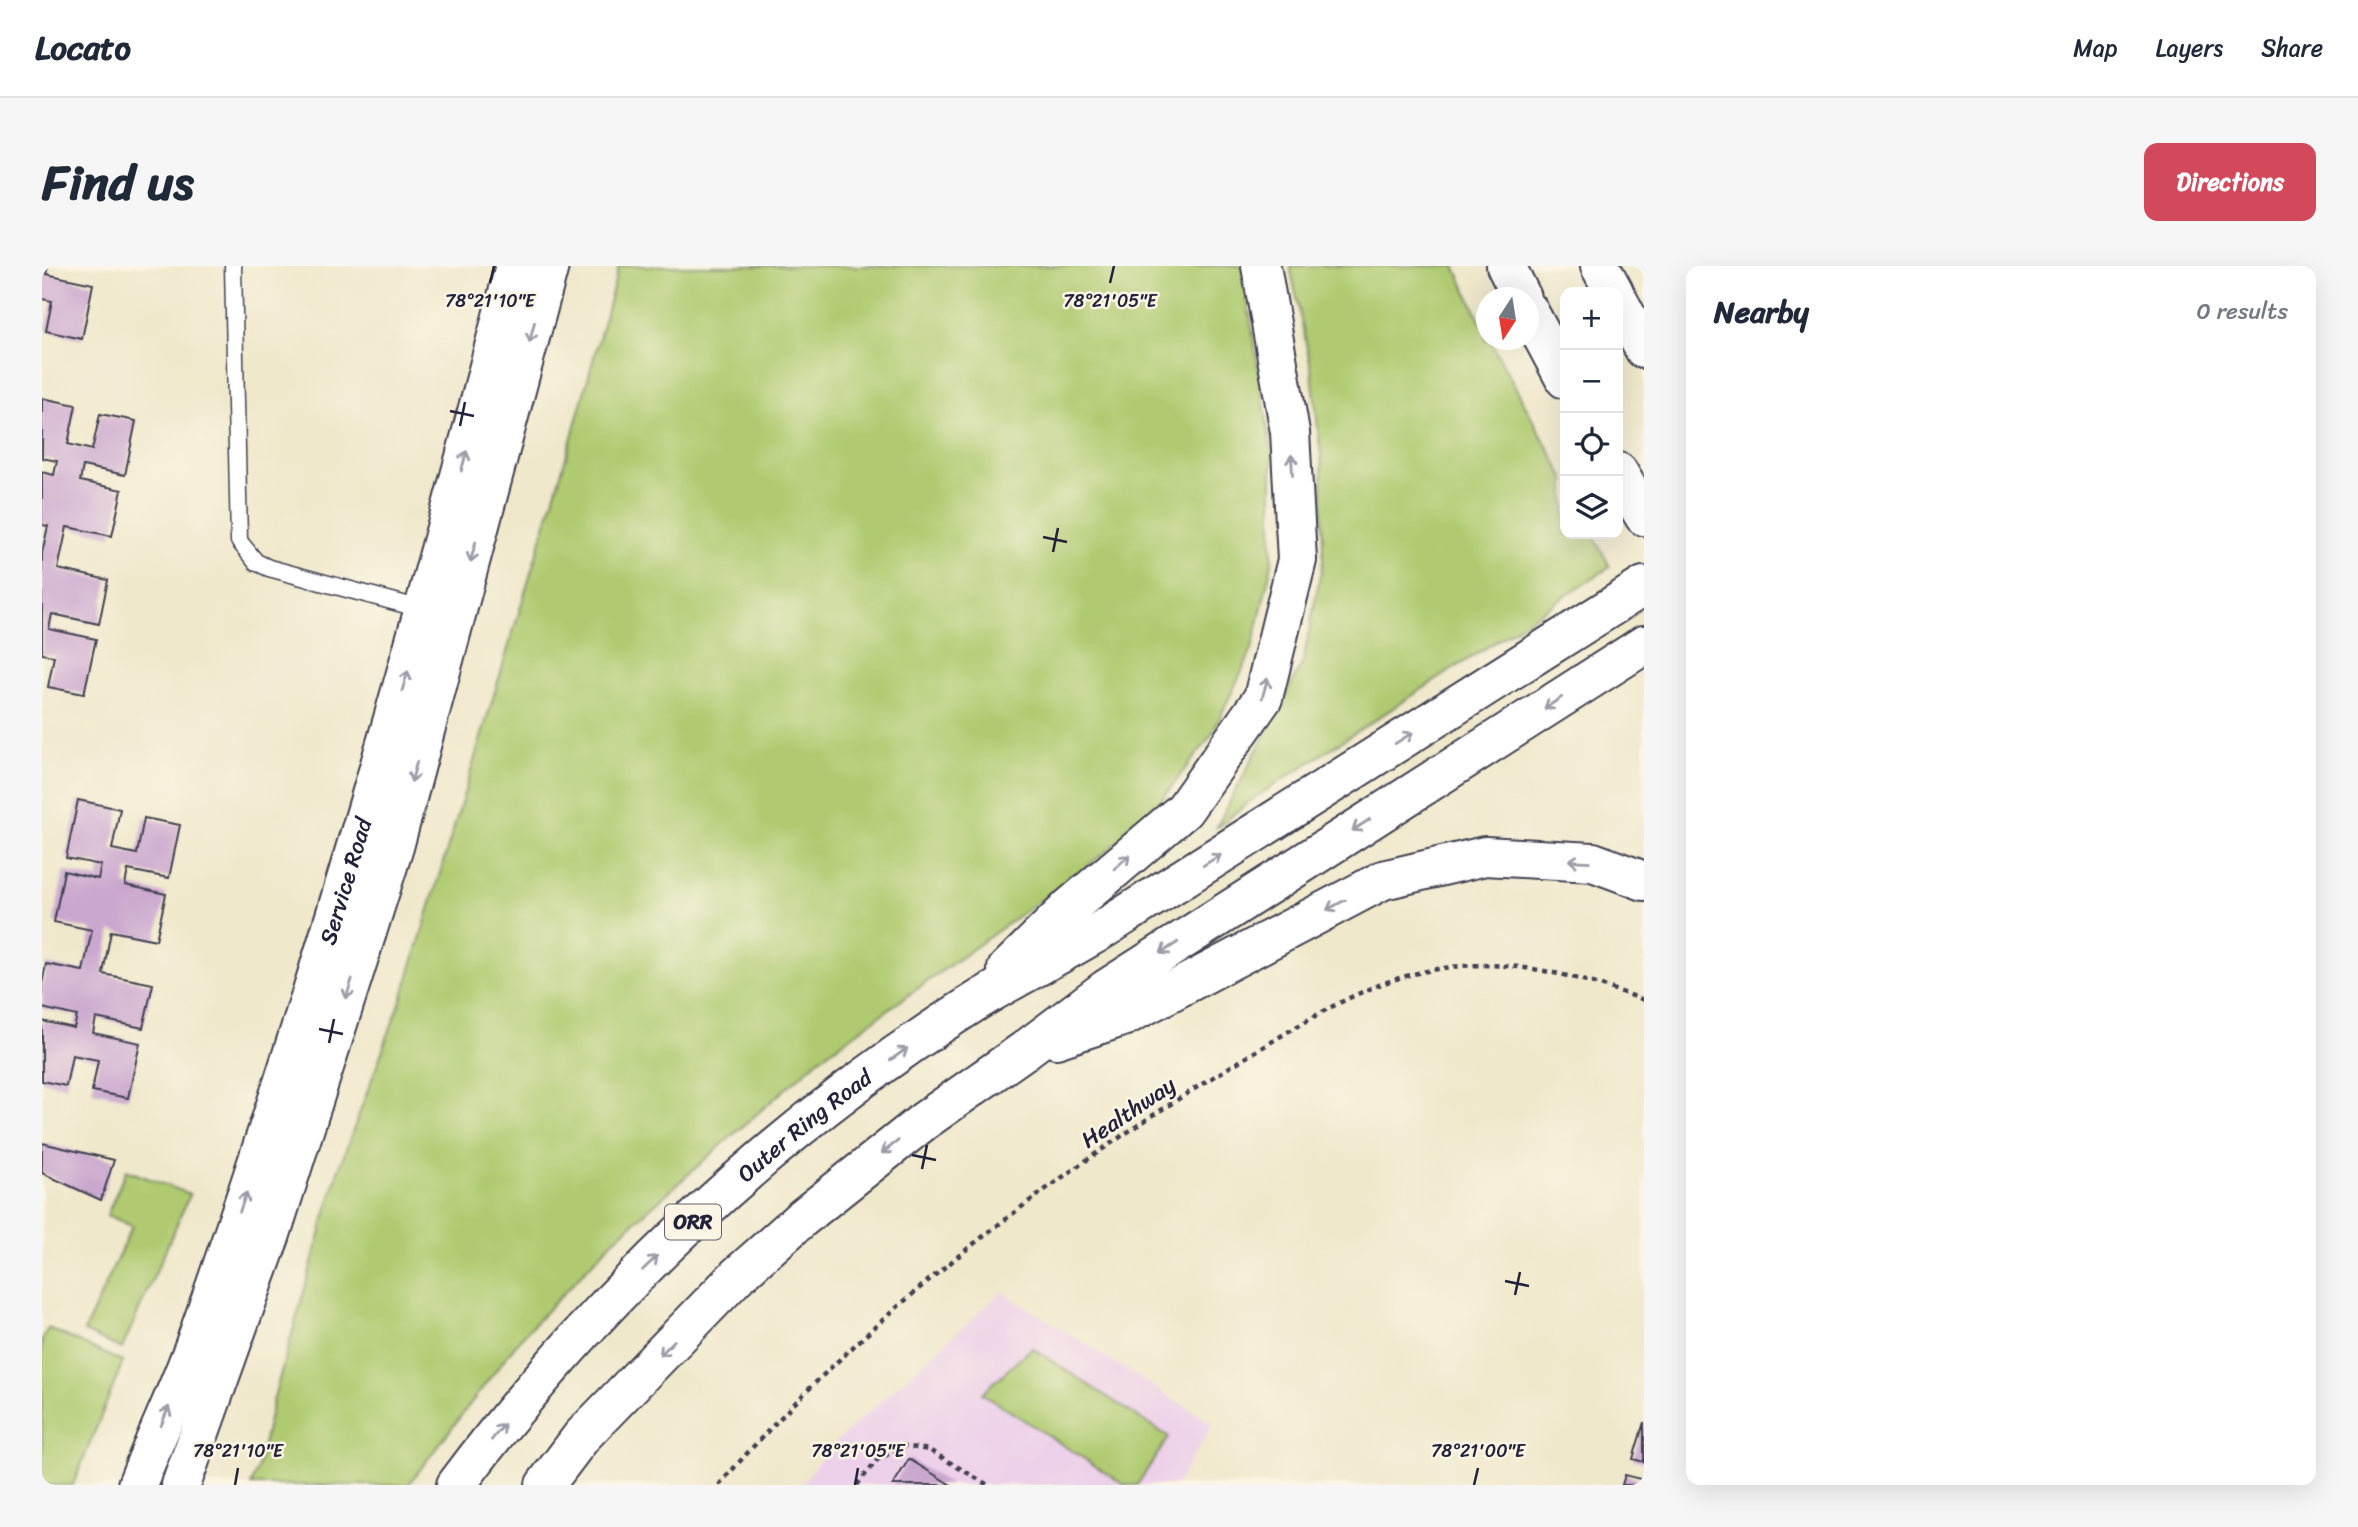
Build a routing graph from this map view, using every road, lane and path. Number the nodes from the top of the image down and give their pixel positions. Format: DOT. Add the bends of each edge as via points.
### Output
graph roads {
  1 [pos="233,266"];
  2 [pos="515,266"];
  3 [pos="549,266"];
  4 [pos="1261,266"];
  5 [pos="1506,266"];
  6 [pos="1600,266"];
  7 [pos="1516,287"];
  8 [pos="1611,287"];
  9 [pos="1623,309"];
  10 [pos="1539,331"];
  11 [pos="1644,349"];
  12 [pos="1560,370"];
  13 [pos="1620,476"];
  14 [pos="1644,516"];
  15 [pos="1644,586"];
  16 [pos="425,610"];
  17 [pos="1644,645"];
  18 [pos="1644,881"];
  19 [pos="1644,1000"];
  20 [pos="972,1003"];
  21 [pos="1026,1050"];
  22 [pos="137,1485"];
  23 [pos="181,1485"];
  24 [pos="456,1485"];
  25 [pos="545,1485"];
  26 [pos="719,1485"];
  27 [pos="857,1485"];
  28 [pos="988,1485"];
  1 -- 16 [label="lane" via="239,541 256,562 269,568"];
  16 -- 2 [label="main road, Service Road, one-way"];
  3 -- 23 [label="main road, Service Road, one-way" via="394,847 271,1234"];
  20 -- 4 [label="main road, one-way" via="1070,907 1184,810 1263,698 1297,560 1290,432"];
  5 -- 7 [label="main road"];
  6 -- 8 [label="main road"];
  9 -- 11 [label="main road"];
  10 -- 12 [label="main road"];
  13 -- 14 [label="main road"];
  20 -- 15 [label="main road, one-way" via="1092,936"];
  22 -- 16 [label="main road, Service Road, one-way" via="199,1334 296,1046"];
  17 -- 21 [label="main road, one-way" via="1106,989"];
  18 -- 21 [label="main road, one-way" via="1593,862 1485,856 1383,880 1125,1016"];
  19 -- 26 [label="path, Healthway" via="1554,972 1499,965 1426,971 1348,999 1191,1090 999,1225 830,1368"];
  24 -- 20 [label="main road, Outer Ring Road / ORR, one-way" via="576,1341 750,1169 880,1067"];
  21 -- 25 [label="main road, one-way" via="863,1168 737,1276 582,1436"];
  27 -- 28 [label="path" via="877,1460 904,1446 929,1450"];
}
